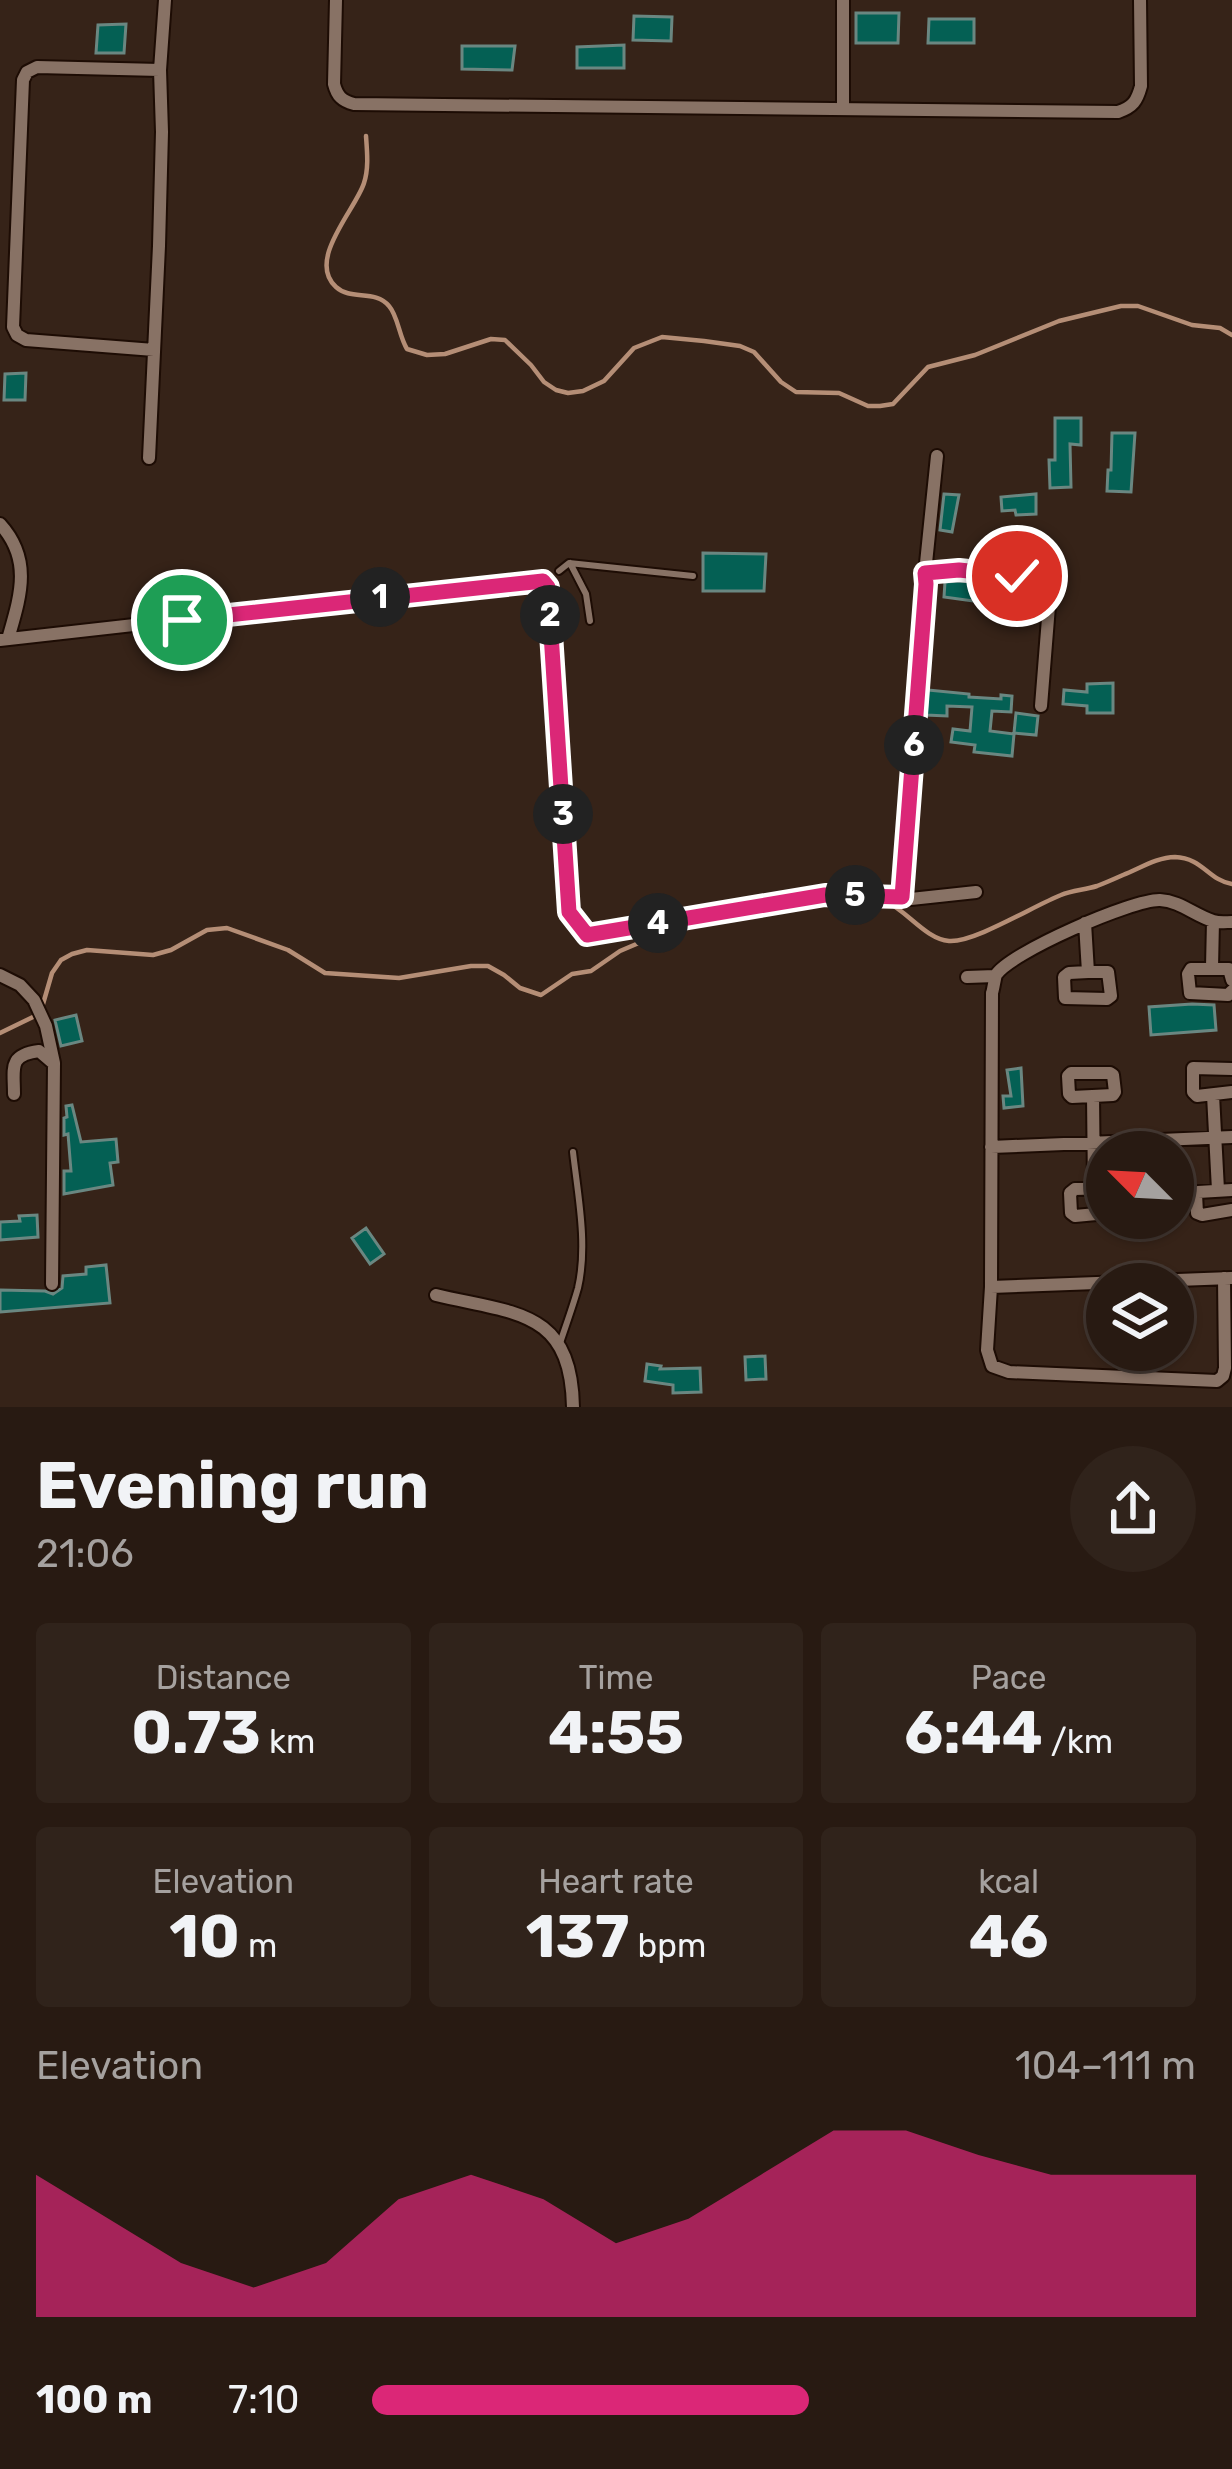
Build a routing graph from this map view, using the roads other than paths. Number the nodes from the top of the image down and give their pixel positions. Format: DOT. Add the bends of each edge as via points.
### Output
graph roads {
  1 [pos="166,0"];
  2 [pos="336,0"];
  3 [pos="843,0"];
  4 [pos="1140,0"];
  5 [pos="160,70"];
  6 [pos="843,108"];
  7 [pos="154,350"];
  8 [pos="937,456"];
  9 [pos="149,458"];
  10 [pos="0,524"];
  11 [pos="1006,543"];
  12 [pos="569,563"];
  13 [pos="559,572"];
  14 [pos="925,573"];
  15 [pos="1002,574"];
  16 [pos="693,576"];
  17 [pos="590,621"];
  18 [pos="4,639"];
  19 [pos="1041,706"];
  20 [pos="976,892"];
  21 [pos="902,897"];
  22 [pos="1213,921"];
  23 [pos="1232,922"];
  24 [pos="1085,923"];
  25 [pos="1212,967"];
  26 [pos="1088,972"];
  27 [pos="0,975"];
  28 [pos="995,976"];
  29 [pos="967,977"];
  30 [pos="1232,980"];
  31 [pos="1232,991"];
  32 [pos="54,1063"];
  33 [pos="1232,1069"];
  34 [pos="1232,1092"];
  35 [pos="14,1094"];
  36 [pos="1214,1095"];
  37 [pos="1093,1096"];
  38 [pos="1094,1131"];
  39 [pos="1225,1138"];
  40 [pos="1194,1139"];
  41 [pos="1086,1143"];
  42 [pos="992,1147"];
  43 [pos="573,1152"];
  44 [pos="1086,1189"];
  45 [pos="1225,1190"];
  46 [pos="1232,1210"];
  47 [pos="1086,1215"];
  48 [pos="1228,1278"];
  49 [pos="52,1284"];
  50 [pos="991,1287"];
  51 [pos="436,1295"];
  52 [pos="560,1343"];
  53 [pos="573,1407"];
  1 -- 5 [label="street"];
  2 -- 6 [label="street" via="334,84 354,104"];
  3 -- 6 [label="street"];
  4 -- 6 [label="street" via="1141,86 1131,107 1118,112"];
  5 -- 7 [label="street"];
  5 -- 7 [label="street" via="27,72 13,327 26,340"];
  7 -- 9 [label="street"];
  8 -- 14 [label="street"];
  10 -- 18 [label="street" via="22,567"];
  11 -- 15 [label="lane"];
  12 -- 13 [label="lane"];
  12 -- 16 [label="lane"];
  12 -- 17 [label="lane"];
  14 -- 15 [label="street"];
  14 -- 21 [label="street"];
  15 -- 19 [label="street" via="1051,581"];
  18 -- 21 [label="street" via="547,580 569,912 587,935 825,895"];
  20 -- 21 [label="street"];
  22 -- 23 [label="street"];
  22 -- 24 [label="street" via="1159,900"];
  22 -- 25 [label="street"];
  24 -- 26 [label="street"];
  24 -- 28 [label="street"];
  25 -- 30 [label="street" via="1229,969"];
  25 -- 31 [label="street" via="1191,969 1190,993"];
  27 -- 32 [label="street" via="34,1000"];
  28 -- 29 [label="street"];
  28 -- 42 [label="street"];
  32 -- 35 [label="street" via="39,1051 20,1056"];
  32 -- 49 [label="street"];
  33 -- 36 [label="street" via="1193,1069 1196,1096"];
  34 -- 36 [label="street"];
  36 -- 39 [label="street"];
  37 -- 38 [label="street"];
  39 -- 40 [label="street"];
  39 -- 45 [label="street"];
  41 -- 42 [label="street"];
  42 -- 50 [label="street"];
  43 -- 52 [label="lane" via="579,1285"];
  44 -- 47 [label="street" via="1070,1193 1071,1213"];
  45 -- 46 [label="street" via="1198,1192 1197,1213"];
  48 -- 50 [label="street"];
  48 -- 50 [label="street" via="1225,1368 1217,1381 992,1366"];
  51 -- 52 [label="street" via="521,1316"];
  52 -- 53 [label="street"];
}
